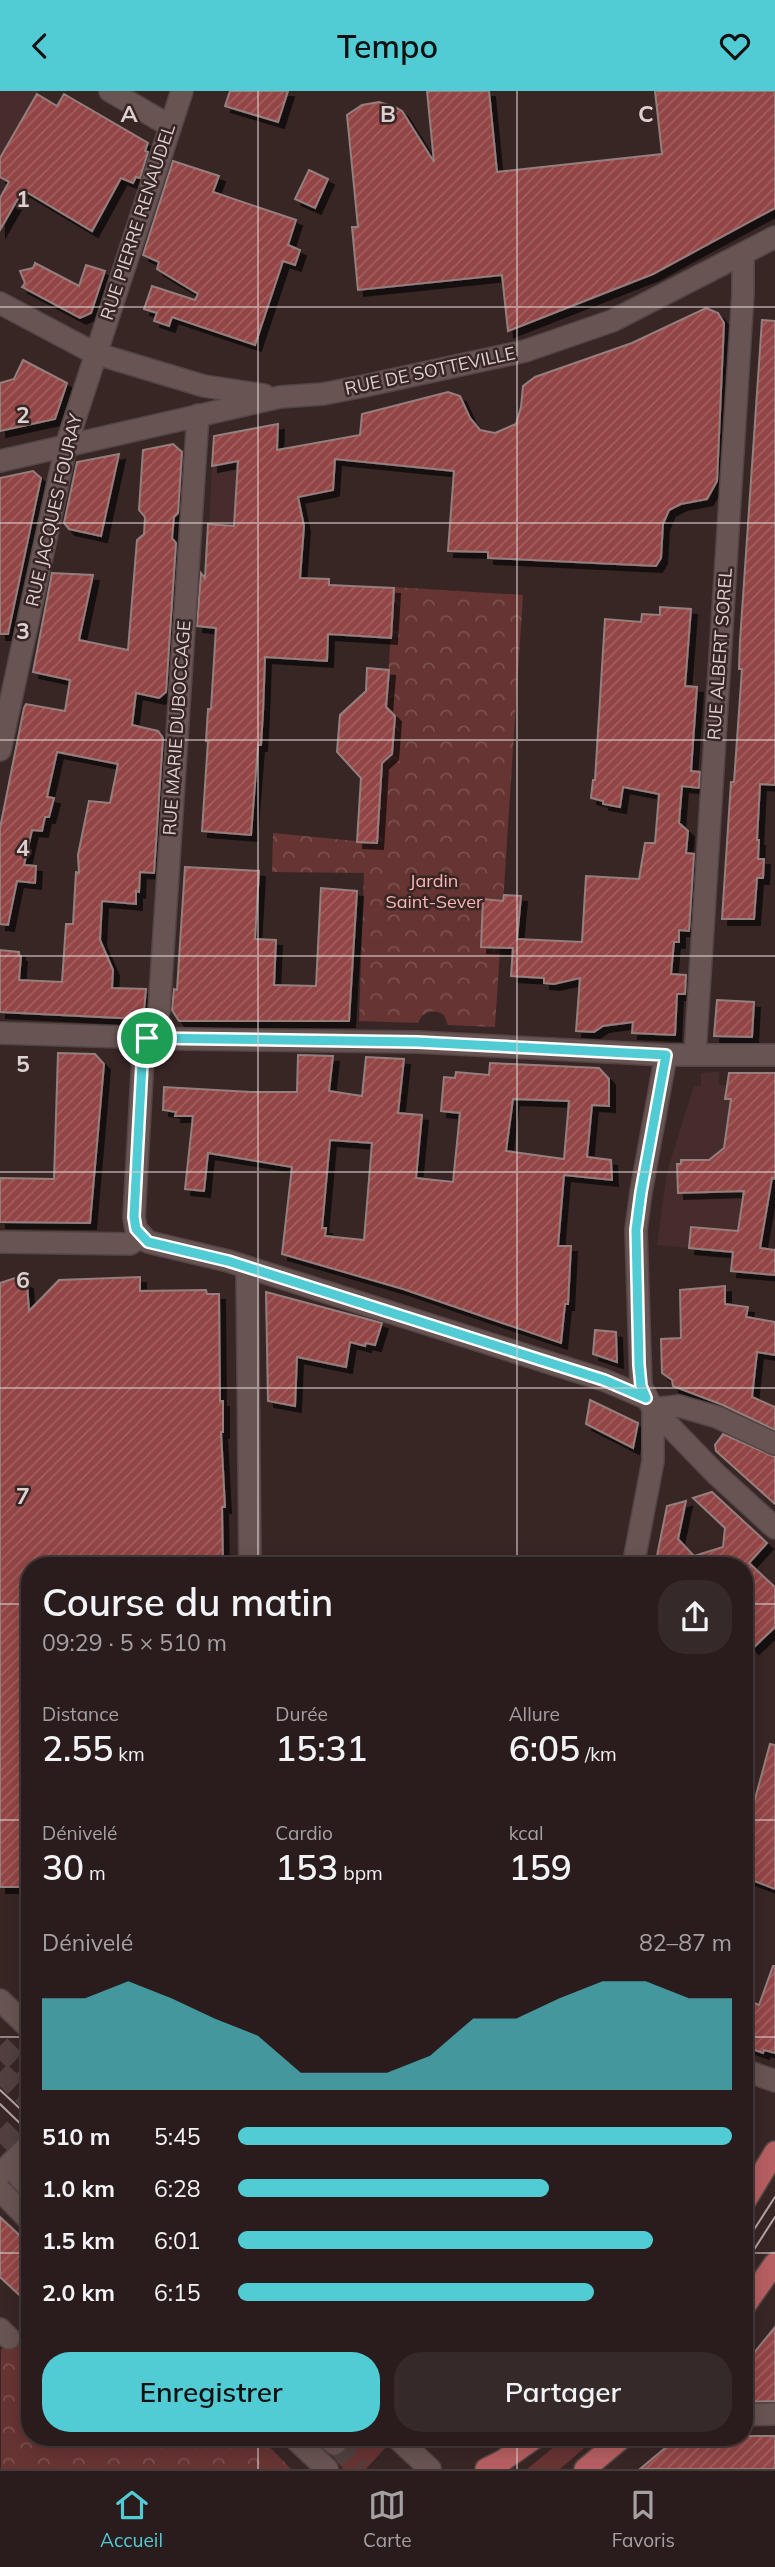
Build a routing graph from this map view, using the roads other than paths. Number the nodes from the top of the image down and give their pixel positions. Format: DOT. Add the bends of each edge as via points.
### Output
graph roads {
  1 [pos="110,91"];
  2 [pos="182,91"];
  3 [pos="170,126"];
  4 [pos="775,237"];
  5 [pos="743,254"];
  6 [pos="0,303"];
  7 [pos="94,353"];
  8 [pos="229,391"];
  9 [pos="280,397"];
  10 [pos="198,415"];
  11 [pos="66,446"];
  12 [pos="0,461"];
  13 [pos="7,684"];
  14 [pos="0,750"];
  15 [pos="0,1033"];
  16 [pos="147,1038"];
  17 [pos="695,1054"];
  18 [pos="666,1055"];
  19 [pos="775,1055"];
  20 [pos="141,1237"];
  21 [pos="0,1242"];
  22 [pos="247,1267"];
  23 [pos="649,1404"];
  24 [pos="775,1444"];
  25 [pos="775,1528"];
  26 [pos="250,1557"];
  27 [pos="635,1557"];
  28 [pos="0,2000"];
  29 [pos="21,2020"];
  30 [pos="753,2073"];
  31 [pos="775,2081"];
  32 [pos="775,2152"];
  33 [pos="753,2188"];
  34 [pos="0,2190"];
  35 [pos="21,2212"];
  36 [pos="775,2263"];
  37 [pos="753,2294"];
  38 [pos="775,2414"];
  39 [pos="753,2415"];
  40 [pos="303,2446"];
  41 [pos="406,2446"];
  42 [pos="524,2446"];
  43 [pos="612,2446"];
  44 [pos="327,2469"];
  45 [pos="430,2469"];
  46 [pos="486,2469"];
  47 [pos="585,2469"];
  1 -- 3 [label="street"];
  2 -- 3 [label="street, RUE PIERRE RENAUDEL"];
  3 -- 7 [label="street, RUE PIERRE RENAUDEL"];
  4 -- 5 [label="street, RUE DE SOTTEVILLE"];
  5 -- 9 [label="street, RUE DE SOTTEVILLE" via="612,321 525,351 323,394"];
  5 -- 17 [label="street, RUE ALBERT SOREL"];
  6 -- 7 [label="street"];
  7 -- 8 [label="street"];
  7 -- 11 [label="street, RUE JACQUES FOURAY"];
  8 -- 9 [label="street"];
  8 -- 10 [label="street"];
  9 -- 10 [label="street, RUE DE SOTTEVILLE"];
  10 -- 11 [label="street, RUE DE SOTTEVILLE"];
  10 -- 16 [label="street, RUE MARIE DUBOCCAGE" via="159,1011"];
  11 -- 12 [label="street, RUE DE SOTTEVILLE"];
  11 -- 13 [label="street, RUE JACQUES FOURAY"];
  13 -- 14 [label="street, RUE JACQUES FOURAY"];
  15 -- 16 [label="street"];
  16 -- 18 [label="street" via="417,1042"];
  16 -- 20 [label="street, RUE MARIE DUBOCCAGE" via="134,1217"];
  17 -- 18 [label="street"];
  17 -- 19 [label="street"];
  18 -- 23 [label="street" via="636,1230 639,1365"];
  20 -- 21 [label="street" via="130,1244"];
  20 -- 22 [label="street"];
  22 -- 23 [label="street" via="604,1380"];
  22 -- 26 [label="street"];
  23 -- 24 [label="street" via="717,1416"];
  23 -- 25 [label="street"];
  23 -- 27 [label="street" via="651,1471"];
  28 -- 29 [label="street"];
  30 -- 31 [label="street"];
  32 -- 33 [label="main road"];
  34 -- 35 [label="street"];
  36 -- 37 [label="main road"];
  38 -- 39 [label="street"];
  40 -- 44 [label="street"];
  41 -- 45 [label="street"];
  42 -- 46 [label="main road"];
  43 -- 47 [label="main road"];
}
